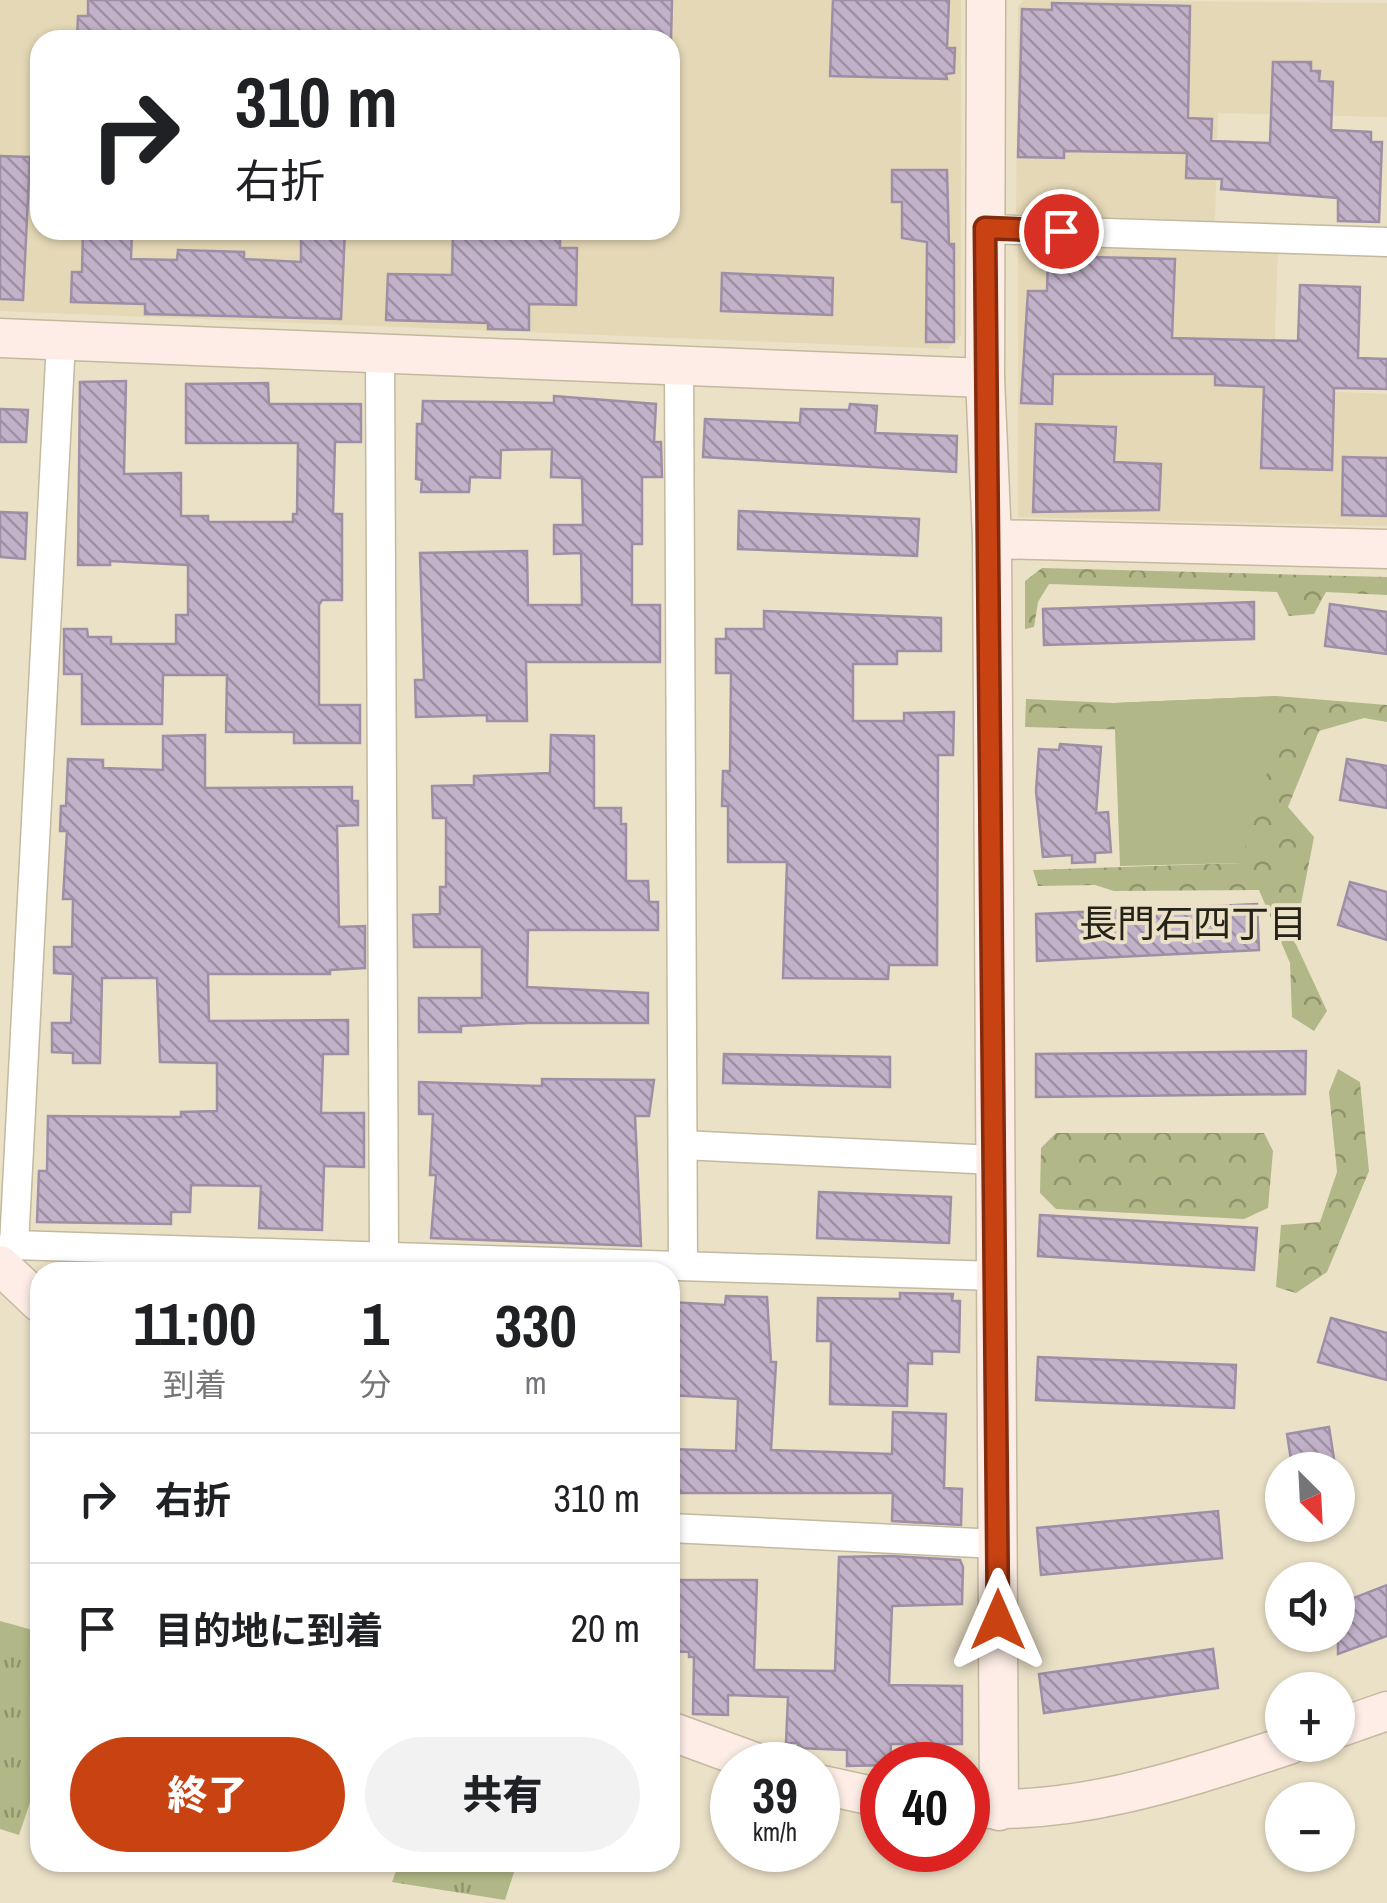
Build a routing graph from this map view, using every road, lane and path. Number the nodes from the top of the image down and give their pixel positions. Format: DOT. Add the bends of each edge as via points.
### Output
graph roads {
  1 [pos="986,0"];
  2 [pos="985,228"];
  3 [pos="1387,242"];
  4 [pos="0,338"];
  5 [pos="61,341"];
  6 [pos="380,357"];
  7 [pos="679,368"];
  8 [pos="985,378"];
  9 [pos="992,539"];
  10 [pos="1387,549"];
  11 [pos="682,1146"];
  12 [pos="995,1160"];
  13 [pos="5,1254"];
  14 [pos="384,1256"];
  15 [pos="477,1262"];
  16 [pos="680,1266"];
  17 [pos="683,1266"];
  18 [pos="996,1276"];
  19 [pos="30,1289"];
  20 [pos="680,1528"];
  21 [pos="998,1544"];
  22 [pos="1387,1711"];
  23 [pos="1355,1722"];
  24 [pos="680,1736"];
  25 [pos="988,1742"];
  26 [pos="710,1746"];
  27 [pos="1265,1753"];
  28 [pos="990,1809"];
  1 -- 2 [label="street"];
  2 -- 3 [label="street"];
  2 -- 8 [label="street"];
  4 -- 5 [label="street"];
  5 -- 6 [label="street"];
  5 -- 13 [label="street"];
  6 -- 7 [label="street"];
  6 -- 14 [label="street"];
  7 -- 8 [label="street"];
  7 -- 11 [label="street"];
  8 -- 9 [label="street"];
  9 -- 10 [label="street"];
  9 -- 12 [label="street"];
  11 -- 12 [label="street"];
  11 -- 17 [label="street"];
  12 -- 18 [label="street"];
  13 -- 14 [label="street"];
  13 -- 19 [label="street"];
  14 -- 15 [label="street"];
  16 -- 17 [label="street"];
  17 -- 18 [label="street"];
  18 -- 21 [label="street"];
  20 -- 21 [label="street"];
  21 -- 25 [label="street"];
  22 -- 23 [label="street"];
  24 -- 26 [label="street"];
  27 -- 28 [label="street" via="1075,1802"];
}
